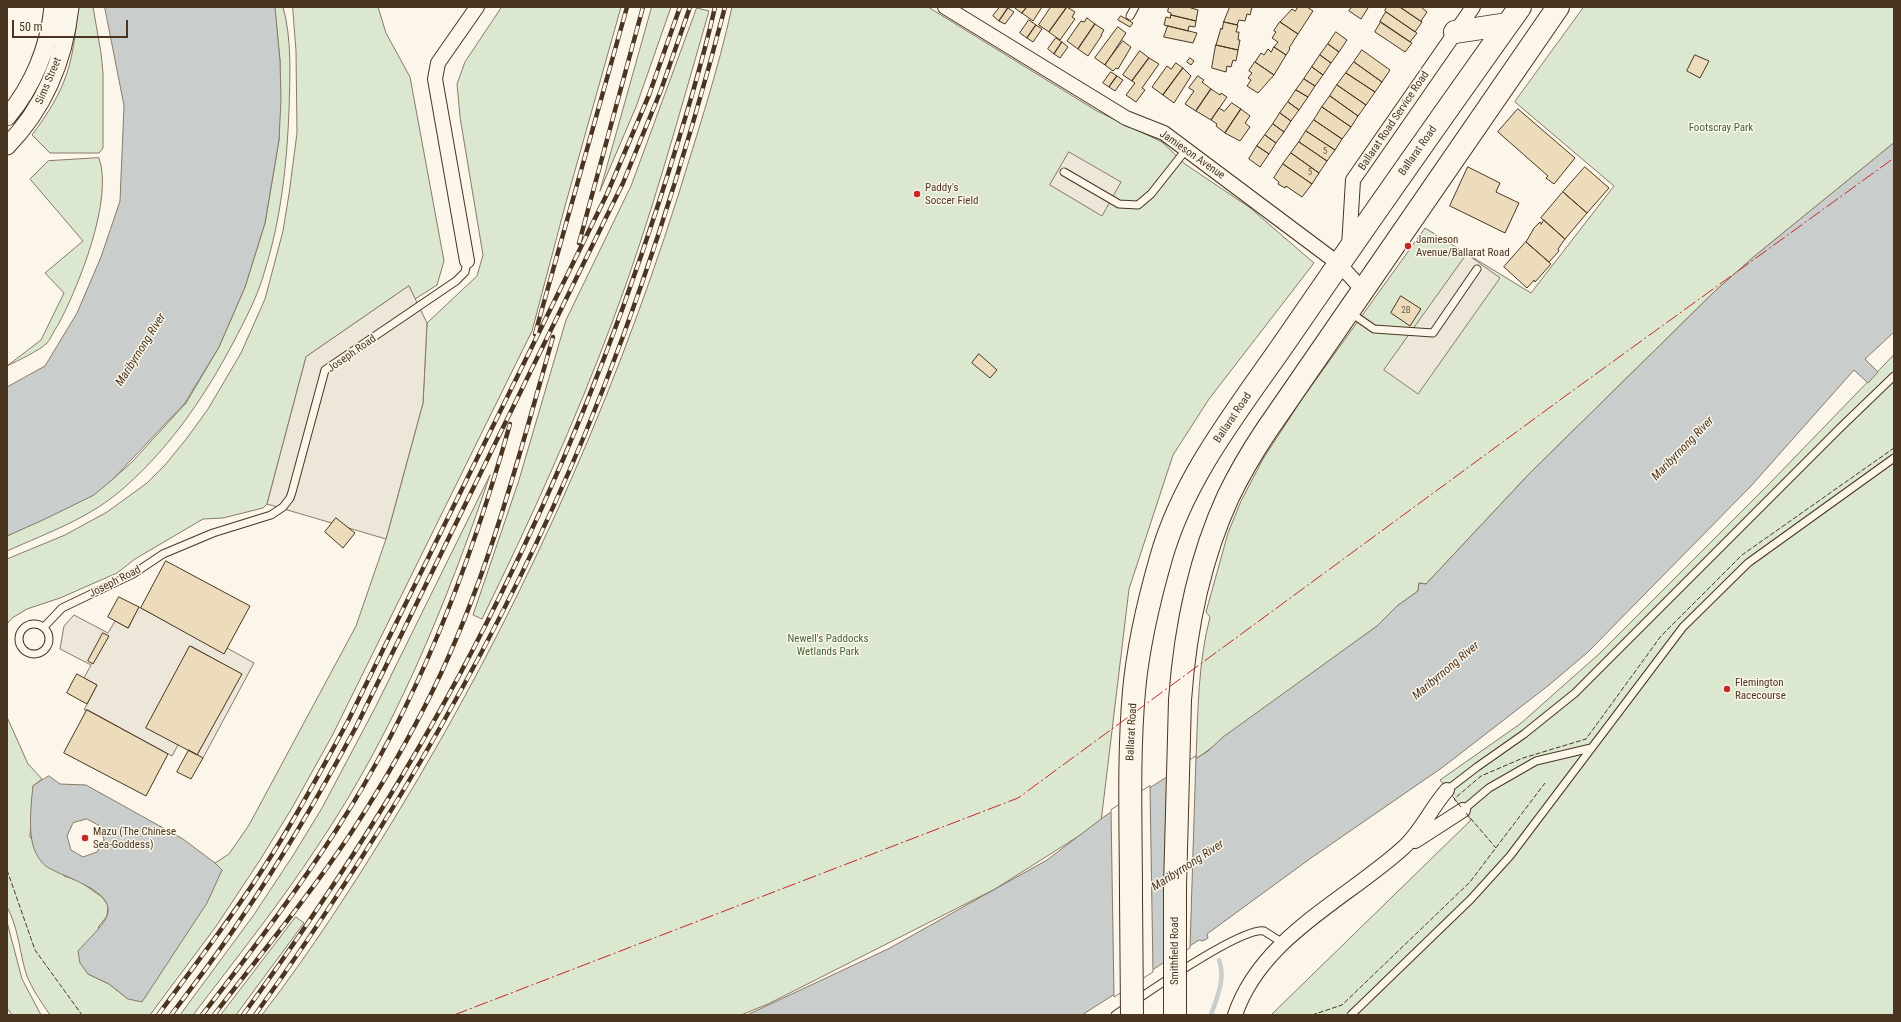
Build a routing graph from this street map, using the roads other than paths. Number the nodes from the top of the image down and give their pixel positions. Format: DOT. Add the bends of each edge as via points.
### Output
graph roads {
  1 [pos="53,7"];
  2 [pos="70,7"];
  3 [pos="477,7"];
  4 [pos="945,7"];
  5 [pos="1135,7"];
  6 [pos="1472,7"];
  7 [pos="1558,7"];
  8 [pos="1514,15"];
  9 [pos="1130,16"];
  10 [pos="1456,32"];
  11 [pos="7,117"];
  12 [pos="7,146"];
  13 [pos="1185,150"];
  14 [pos="1064,172"];
  15 [pos="1344,256"];
  16 [pos="467,261"];
  17 [pos="1477,269"];
  18 [pos="1362,289"];
  19 [pos="1348,310"];
  20 [pos="1894,376"];
  21 [pos="1894,458"];
  22 [pos="44,627"];
  23 [pos="1591,748"];
  24 [pos="1447,790"];
  25 [pos="1463,810"];
  26 [pos="1401,850"];
  27 [pos="1283,943"];
  28 [pos="1115,1015"];
  29 [pos="1132,1015"];
  30 [pos="1175,1015"];
  31 [pos="1235,1015"];
  32 [pos="1351,1015"];
  1 -- 11 [label="street, Sims Street" via="40,61 29,85"];
  2 -- 12 [label="street, Sims Street" via="64,45 51,83 35,113"];
  3 -- 16 [label="street, Joseph Road" via="441,59 435,79"];
  4 -- 13 [label="street, Jamieson Avenue" via="1126,118 1164,133"];
  5 -- 9 [label="lane"];
  6 -- 10 [label="street, Ballarat Road Service Road"];
  7 -- 18 [label="highway"];
  8 -- 10 [label="highway"];
  8 -- 15 [label="highway, Ballarat Road"];
  10 -- 15 [label="street, Ballarat Road Service Road" via="1353,180"];
  13 -- 14 [label="lane" via="1151,194 1138,205 1119,204"];
  13 -- 15 [label="street, Jamieson Avenue"];
  15 -- 18 [label="street, Jamieson Avenue"];
  15 -- 29 [label="highway, Ballarat Road, bridge" via="1194,478 1181,503 1161,558 1146,617 1134,689 1130,769"];
  16 -- 22 [label="lane, Joseph Road" via="465,272 456,281 325,370 292,492 283,508 272,515 213,533 163,554 133,574 62,608"];
  17 -- 19 [label="lane" via="1433,333 1374,329"];
  18 -- 19 [label="highway"];
  19 -- 30 [label="highway, Smithfield Road, bridge" via="1244,465 1218,524 1204,564 1187,633 1180,692"];
  20 -- 24 [label="lane" via="1575,694"];
  21 -- 23 [label="lane" via="1748,563 1683,627"];
  22 -- 22 [label="lane" via="49,636 45,650 37,654 23,650 18,641 24,627 34,624"];
  23 -- 25 [label="lane" via="1536,761 1489,788"];
  23 -- 32 [label="lane" via="1510,856 1471,899"];
  24 -- 26 [label="street"];
  25 -- 26 [label="street"];
  26 -- 27 [label="street" via="1315,915"];
  27 -- 28 [label="lane" via="1264,931 1252,933 1208,954"];
  27 -- 31 [label="street" via="1247,988"];
}
